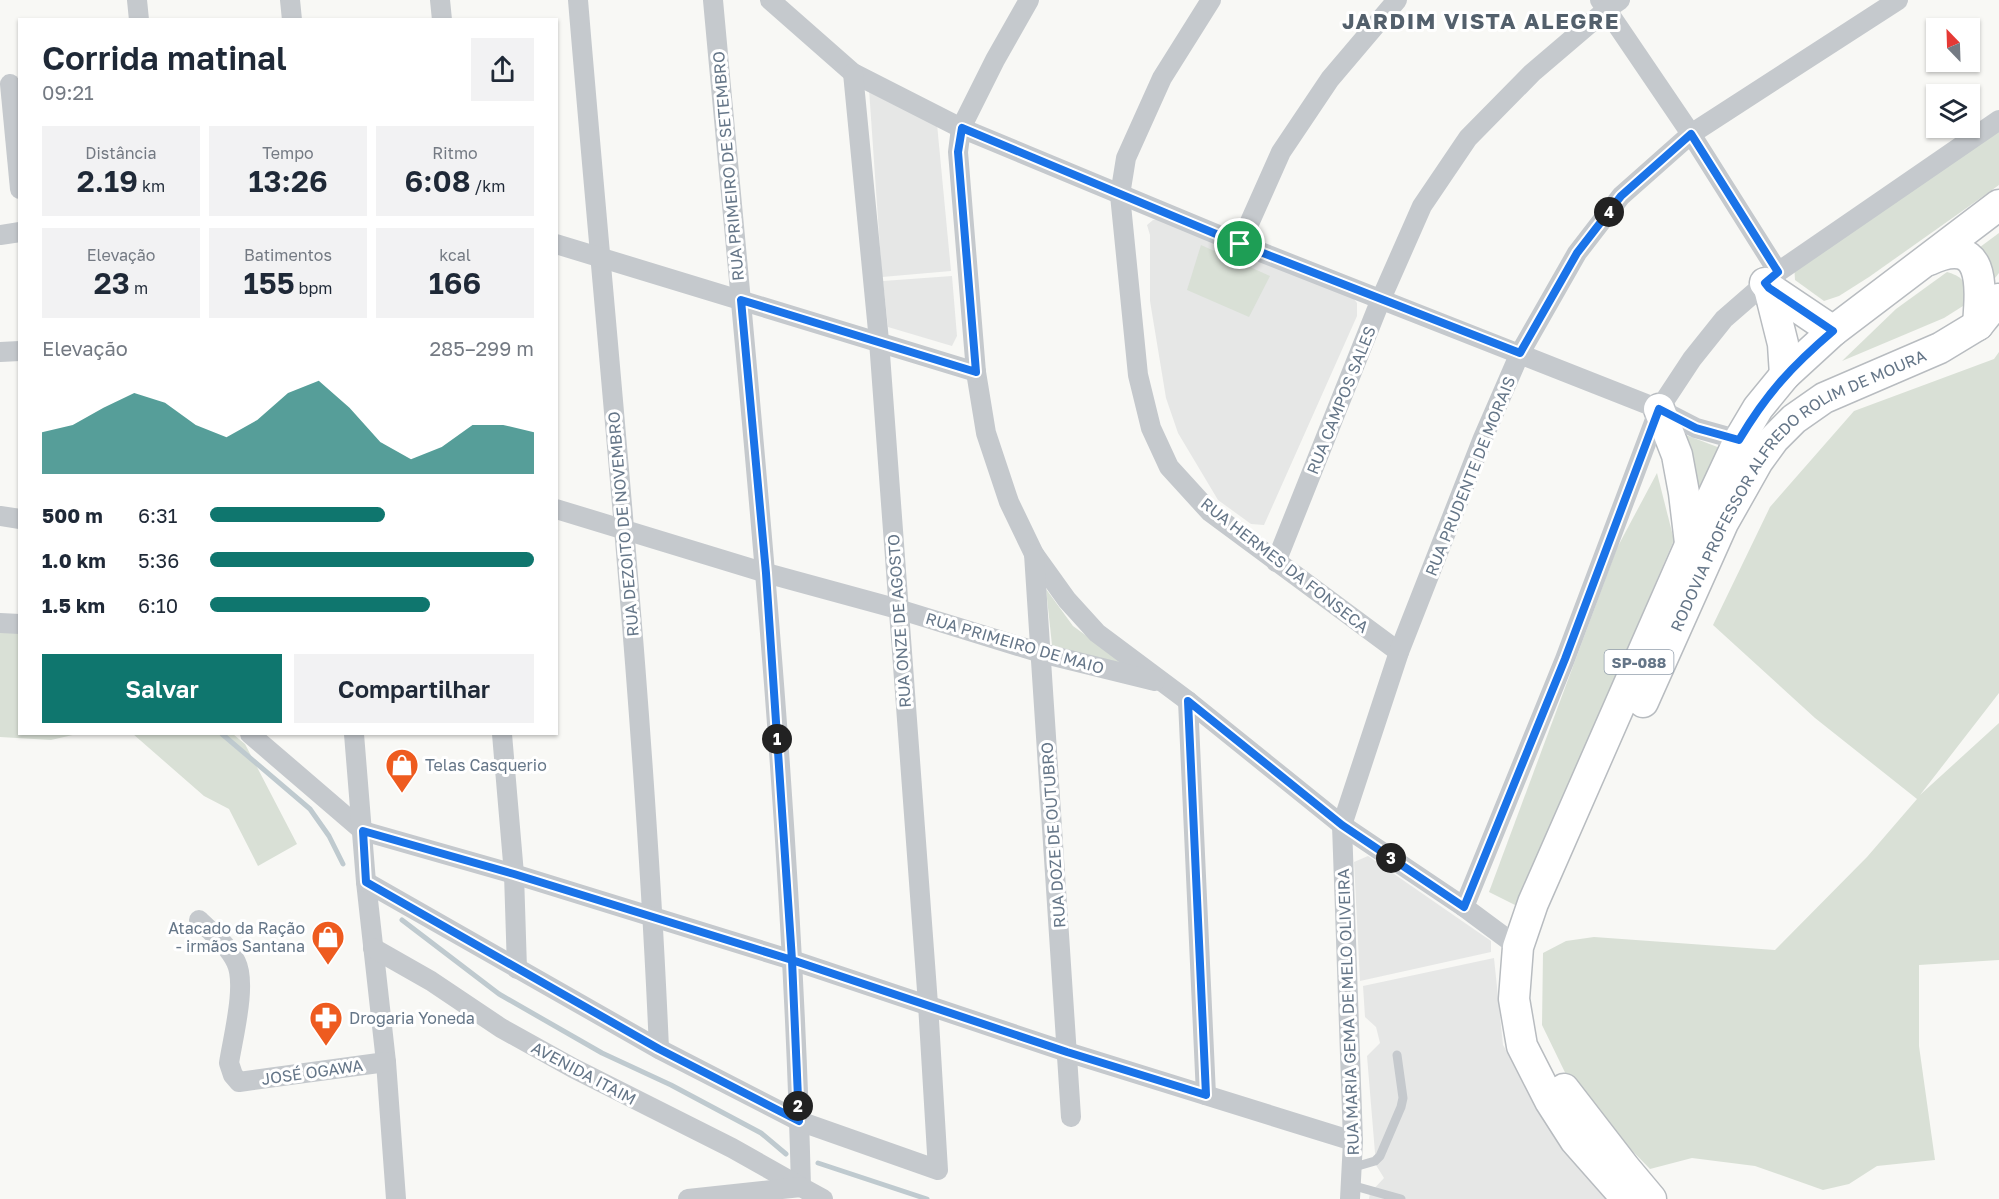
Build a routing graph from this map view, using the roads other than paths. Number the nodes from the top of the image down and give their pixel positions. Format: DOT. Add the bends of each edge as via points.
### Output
graph roads {
  1 [pos="137,0"];
  2 [pos="290,0"];
  3 [pos="440,0"];
  4 [pos="578,0"];
  5 [pos="713,0"];
  6 [pos="770,0"];
  7 [pos="1029,0"];
  8 [pos="1211,0"];
  9 [pos="1397,0"];
  10 [pos="1898,0"];
  11 [pos="1609,3"];
  12 [pos="139,18"];
  13 [pos="291,18"];
  14 [pos="442,18"];
  15 [pos="853,73"];
  16 [pos="10,87"];
  17 [pos="1999,120"];
  18 [pos="962,128"];
  19 [pos="1691,134"];
  20 [pos="18,169"];
  21 [pos="1120,195"];
  22 [pos="1999,205"];
  23 [pos="18,232"];
  24 [pos="0,235"];
  25 [pos="1240,244"];
  26 [pos="558,245"];
  27 [pos="600,257"];
  28 [pos="1925,261"];
  29 [pos="1771,281"];
  30 [pos="1381,299"];
  31 [pos="1999,299"];
  32 [pos="741,300"];
  33 [pos="1978,326"];
  34 [pos="1833,331"];
  35 [pos="879,341"];
  36 [pos="18,351"];
  37 [pos="0,352"];
  38 [pos="1520,353"];
  39 [pos="976,372"];
  40 [pos="1785,375"];
  41 [pos="1659,409"];
  42 [pos="1739,440"];
  43 [pos="558,510"];
  44 [pos="0,516"];
  45 [pos="18,519"];
  46 [pos="625,530"];
  47 [pos="1690,545"];
  48 [pos="1034,554"];
  49 [pos="1276,562"];
  50 [pos="766,573"];
  51 [pos="898,609"];
  52 [pos="0,622"];
  53 [pos="18,624"];
  54 [pos="1399,652"];
  55 [pos="1041,653"];
  56 [pos="1163,683"];
  57 [pos="1188,701"];
  58 [pos="251,735"];
  59 [pos="354,735"];
  60 [pos="502,735"];
  61 [pos="1342,825"];
  62 [pos="363,831"];
  63 [pos="514,874"];
  64 [pos="366,882"];
  65 [pos="1464,907"];
  66 [pos="653,917"];
  67 [pos="199,920"];
  68 [pos="1518,947"];
  69 [pos="373,948"];
  70 [pos="792,960"];
  71 [pos="517,969"];
  72 [pos="928,1004"];
  73 [pos="659,1049"];
  74 [pos="1067,1052"];
  75 [pos="1397,1054"];
  76 [pos="386,1062"];
  77 [pos="1206,1095"];
  78 [pos="1071,1117"];
  79 [pos="799,1121"];
  80 [pos="1353,1141"];
  81 [pos="1351,1184"];
  82 [pos="801,1187"];
  83 [pos="1385,1197"];
  84 [pos="396,1199"];
  85 [pos="688,1199"];
  86 [pos="823,1199"];
  87 [pos="1401,1199"];
  88 [pos="1627,1199"];
  89 [pos="1651,1199"];
  1 -- 12 [label="street"];
  2 -- 13 [label="street"];
  3 -- 14 [label="street"];
  4 -- 27 [label="street, RUA DEZOITO DE NOVEMBRO"];
  5 -- 32 [label="street, RUA PRIMEIRO DE SETEMBRO"];
  6 -- 15 [label="street"];
  7 -- 18 [label="street"];
  8 -- 21 [label="street, RUA HERMES DA FONSECA" via="1162,78 1126,158"];
  9 -- 25 [label="street" via="1330,79 1281,152"];
  10 -- 19 [label="street, RUA PRUDENTE DE MORAIS"];
  11 -- 19 [label="street"];
  11 -- 30 [label="street, RUA CAMPOS SALES" via="1468,138 1422,206"];
  15 -- 18 [label="street"];
  15 -- 35 [label="street, RUA ONZE DE AGOSTO"];
  16 -- 20 [label="street"];
  17 -- 29 [label="street"];
  18 -- 21 [label="street"];
  18 -- 39 [label="street" via="958,152"];
  19 -- 29 [label="street"];
  19 -- 38 [label="street, RUA PRUDENTE DE MORAIS" via="1621,196 1577,253"];
  21 -- 25 [label="street"];
  21 -- 49 [label="street, RUA HERMES DA FONSECA" via="1138,375 1151,428 1169,467 1203,504"];
  22 -- 28 [label="main road, RODOVIA PROFESSOR ALFREDO ROLIM DE MOURA / SP-088"];
  23 -- 24 [label="street"];
  25 -- 30 [label="street"];
  26 -- 27 [label="street"];
  27 -- 32 [label="street"];
  27 -- 46 [label="street, RUA DEZOITO DE NOVEMBRO"];
  28 -- 33 [label="main road" via="1944,253 1960,253 1973,260 1981,290"];
  28 -- 34 [label="main road, RODOVIA PROFESSOR ALFREDO ROLIM DE MOURA / SP-088"];
  29 -- 34 [label="main road"];
  29 -- 40 [label="main road"];
  29 -- 41 [label="street" via="1725,319"];
  30 -- 38 [label="street"];
  30 -- 49 [label="street, RUA CAMPOS SALES"];
  31 -- 33 [label="main road, RODOVIA PROFESSOR ALFREDO ROLIM DE MOURA / SP-088"];
  32 -- 35 [label="street"];
  32 -- 50 [label="street, RUA PRIMEIRO DE SETEMBRO"];
  33 -- 89 [label="main road, RODOVIA PROFESSOR ALFREDO ROLIM DE MOURA / SP-088" via="1940,348 1824,398 1774,439 1723,523 1551,909 1538,951 1536,1027 1568,1096"];
  34 -- 40 [label="main road, RODOVIA PROFESSOR ALFREDO ROLIM DE MOURA / SP-088"];
  35 -- 39 [label="street"];
  35 -- 51 [label="street, RUA ONZE DE AGOSTO"];
  36 -- 37 [label="street"];
  38 -- 41 [label="street"];
  38 -- 54 [label="street, RUA PRUDENTE DE MORAIS"];
  39 -- 48 [label="street" via="986,433 1010,502"];
  40 -- 42 [label="main road, RODOVIA PROFESSOR ALFREDO ROLIM DE MOURA / SP-088"];
  41 -- 42 [label="street" via="1696,428"];
  41 -- 47 [label="main road" via="1677,455"];
  41 -- 65 [label="street" via="1565,659"];
  42 -- 47 [label="main road, RODOVIA PROFESSOR ALFREDO ROLIM DE MOURA / SP-088"];
  43 -- 46 [label="street, RUA PRIMEIRO DE MAIO"];
  44 -- 45 [label="street"];
  46 -- 50 [label="street, RUA PRIMEIRO DE MAIO"];
  46 -- 66 [label="street, RUA DEZOITO DE NOVEMBRO"];
  47 -- 68 [label="main road, RODOVIA PROFESSOR ALFREDO ROLIM DE MOURA / SP-088" via="1533,903"];
  48 -- 55 [label="street, RUA DOZE DE OUTUBRO"];
  48 -- 56 [label="street" via="1097,633"];
  49 -- 54 [label="street, RUA HERMES DA FONSECA"];
  50 -- 51 [label="street, RUA PRIMEIRO DE MAIO"];
  50 -- 70 [label="street, RUA PRIMEIRO DE SETEMBRO"];
  51 -- 55 [label="street, RUA PRIMEIRO DE MAIO"];
  51 -- 72 [label="street, RUA ONZE DE AGOSTO"];
  52 -- 53 [label="street"];
  54 -- 61 [label="street, RUA PRUDENTE DE MORAIS"];
  55 -- 56 [label="street, RUA PRIMEIRO DE MAIO"];
  55 -- 74 [label="street, RUA DOZE DE OUTUBRO"];
  56 -- 57 [label="street"];
  57 -- 61 [label="street"];
  57 -- 77 [label="street"];
  58 -- 62 [label="street"];
  59 -- 62 [label="street"];
  60 -- 63 [label="street"];
  61 -- 65 [label="street"];
  61 -- 80 [label="street, RUA MARIA GEMA DE MELO OLIVEIRA"];
  62 -- 63 [label="street"];
  62 -- 64 [label="street"];
  63 -- 66 [label="street"];
  63 -- 71 [label="street"];
  64 -- 69 [label="street"];
  64 -- 71 [label="street"];
  65 -- 68 [label="street"];
  66 -- 70 [label="street"];
  66 -- 73 [label="street, RUA DEZOITO DE NOVEMBRO"];
  67 -- 76 [label="street, JOSÉ OGAWA" via="237,962 241,982 229,1063 239,1082"];
  68 -- 88 [label="main road, RODOVIA PROFESSOR ALFREDO ROLIM DE MOURA / SP-088" via="1514,999 1522,1046 1575,1140"];
  69 -- 76 [label="street"];
  69 -- 82 [label="street, AVENIDA ITAIM" via="512,1034"];
  70 -- 72 [label="street"];
  70 -- 79 [label="street, RUA PRIMEIRO DE SETEMBRO"];
  71 -- 73 [label="street"];
  72 -- 74 [label="street"];
  72 -- 79 [label="street, RUA ONZE DE AGOSTO" via="938,1170"];
  73 -- 79 [label="street"];
  74 -- 77 [label="street"];
  74 -- 78 [label="street, RUA DOZE DE OUTUBRO"];
  75 -- 81 [label="lane" via="1401,1107 1380,1156"];
  76 -- 84 [label="street"];
  77 -- 80 [label="street"];
  79 -- 82 [label="street, RUA PRIMEIRO DE SETEMBRO"];
  80 -- 81 [label="street, RUA MARIA GEMA DE MELO OLIVEIRA"];
  81 -- 83 [label="lane"];
  82 -- 85 [label="street"];
  82 -- 86 [label="street, AVENIDA ITAIM"];
  83 -- 87 [label="lane"];
}
